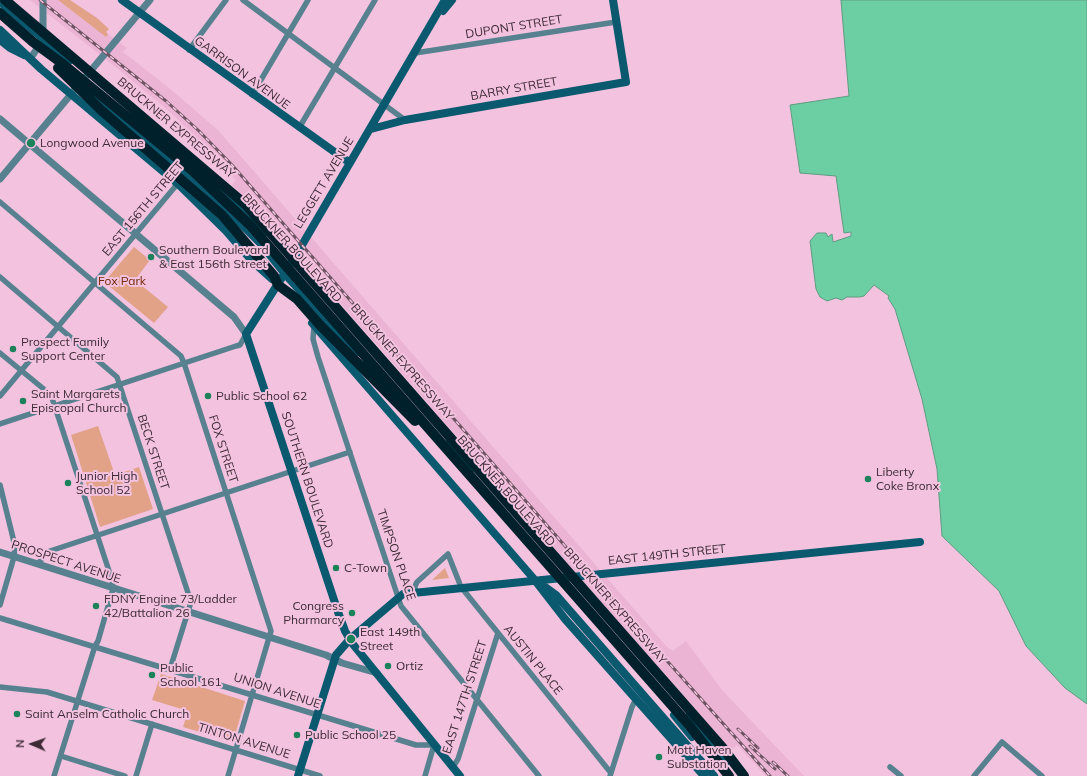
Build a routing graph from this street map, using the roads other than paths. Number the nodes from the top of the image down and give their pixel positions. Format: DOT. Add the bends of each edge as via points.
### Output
graph roads {
  1 [pos="5,0"];
  2 [pos="43,0"];
  3 [pos="122,0"];
  4 [pos="150,0"];
  5 [pos="226,0"];
  6 [pos="243,0"];
  7 [pos="308,0"];
  8 [pos="375,0"];
  9 [pos="445,0"];
  10 [pos="452,0"];
  11 [pos="613,0"];
  12 [pos="0,2"];
  13 [pos="0,13"];
  14 [pos="139,13"];
  15 [pos="0,17"];
  16 [pos="436,19"];
  17 [pos="616,22"];
  18 [pos="0,30"];
  19 [pos="288,34"];
  20 [pos="0,40"];
  21 [pos="43,40"];
  22 [pos="35,45"];
  23 [pos="189,50"];
  24 [pos="415,53"];
  25 [pos="30,59"];
  26 [pos="335,68"];
  27 [pos="87,75"];
  28 [pos="80,83"];
  29 [pos="71,94"];
  30 [pos="252,94"];
  31 [pos="385,106"];
  32 [pos="0,119"];
  33 [pos="405,120"];
  34 [pos="299,128"];
  35 [pos="370,128"];
  36 [pos="29,144"];
  37 [pos="194,165"];
  38 [pos="348,167"];
  39 [pos="186,174"];
  40 [pos="0,179"];
  41 [pos="178,184"];
  42 [pos="0,202"];
  43 [pos="136,234"];
  44 [pos="293,259"];
  45 [pos="285,274"];
  46 [pos="0,278"];
  47 [pos="96,283"];
  48 [pos="278,285"];
  49 [pos="316,325"];
  50 [pos="59,327"];
  51 [pos="246,334"];
  52 [pos="0,353"];
  53 [pos="184,363"];
  54 [pos="21,371"];
  55 [pos="119,384"];
  56 [pos="0,396"];
  57 [pos="55,406"];
  58 [pos="0,424"];
  59 [pos="350,452"];
  60 [pos="461,466"];
  61 [pos="291,471"];
  62 [pos="0,485"];
  63 [pos="226,493"];
  64 [pos="162,514"];
  65 [pos="97,536"];
  66 [pos="920,542"];
  67 [pos="0,552"];
  68 [pos="14,557"];
  69 [pos="38,564"];
  70 [pos="564,577"];
  71 [pos="554,578"];
  72 [pos="534,579"];
  73 [pos="461,587"];
  74 [pos="113,589"];
  75 [pos="415,592"];
  76 [pos="398,597"];
  77 [pos="0,605"];
  78 [pos="188,612"];
  79 [pos="0,618"];
  80 [pos="498,633"];
  81 [pos="271,638"];
  82 [pos="350,639"];
  83 [pos="95,646"];
  84 [pos="334,659"];
  85 [pos="170,669"];
  86 [pos="377,674"];
  87 [pos="0,686"];
  88 [pos="253,695"];
  89 [pos="669,696"];
  90 [pos="476,699"];
  91 [pos="636,699"];
  92 [pos="78,701"];
  93 [pos="316,715"];
  94 [pos="152,724"];
  95 [pos="686,729"];
  96 [pos="434,745"];
  97 [pos="236,750"];
  98 [pos="61,756"];
  99 [pos="453,767"];
  100 [pos="890,767"];
  101 [pos="299,773"];
  102 [pos="537,775"];
  103 [pos="610,775"];
  104 [pos="54,776"];
  105 [pos="125,776"];
  106 [pos="136,776"];
  107 [pos="228,776"];
  108 [pos="320,776"];
  109 [pos="425,776"];
  110 [pos="460,776"];
  111 [pos="704,776"];
  112 [pos="714,776"];
  113 [pos="726,776"];
  114 [pos="729,776"];
  115 [pos="740,776"];
  116 [pos="744,776"];
  117 [pos="901,776"];
  118 [pos="974,776"];
  119 [pos="1042,776"];
  1 -- 116 [label="highway, BRUCKNER EXPRESSWAY" via="246,205 722,747"];
  2 -- 21 [label="street"];
  3 -- 14 [label="main road, GARRISON AVENUE"];
  4 -- 14 [label="street"];
  5 -- 23 [label="street"];
  6 -- 19 [label="street"];
  7 -- 19 [label="street"];
  8 -- 26 [label="street"];
  9 -- 16 [label="main road, LEGGETT AVENUE"];
  10 -- 16 [label="main road"];
  11 -- 17 [label="main road"];
  12 -- 21 [label="main road, BRUCKNER BOULEVARD"];
  13 -- 22 [label="highway, BRUCKNER EXPRESSWAY"];
  14 -- 23 [label="main road, GARRISON AVENUE"];
  14 -- 27 [label="street"];
  15 -- 22 [label="main road, BRUCKNER BOULEVARD"];
  16 -- 24 [label="main road, LEGGETT AVENUE"];
  17 -- 24 [label="street, DUPONT STREET"];
  17 -- 33 [label="main road, BARRY STREET" via="626,82"];
  18 -- 25 [label="main road"];
  19 -- 26 [label="street"];
  19 -- 30 [label="street"];
  20 -- 25 [label="main road"];
  21 -- 22 [label="street"];
  21 -- 27 [label="main road, BRUCKNER BOULEVARD"];
  22 -- 25 [label="street"];
  22 -- 28 [label="main road, BRUCKNER BOULEVARD"];
  22 -- 48 [label="highway" via="101,110 222,215 274,276"];
  22 -- 60 [label="highway, BRUCKNER EXPRESSWAY" via="63,64 194,172 250,225"];
  23 -- 30 [label="main road, GARRISON AVENUE"];
  24 -- 31 [label="main road, LEGGETT AVENUE"];
  25 -- 29 [label="main road"];
  26 -- 31 [label="street"];
  26 -- 34 [label="street"];
  27 -- 28 [label="street"];
  27 -- 37 [label="main road, BRUCKNER BOULEVARD"];
  28 -- 29 [label="street"];
  28 -- 39 [label="main road, BRUCKNER BOULEVARD"];
  29 -- 36 [label="street"];
  29 -- 41 [label="main road"];
  30 -- 34 [label="main road, GARRISON AVENUE"];
  31 -- 33 [label="street"];
  31 -- 35 [label="main road, LEGGETT AVENUE"];
  32 -- 36 [label="street, SOUTHERN BOULEVARD"];
  33 -- 35 [label="main road, BARRY STREET"];
  34 -- 38 [label="main road, GARRISON AVENUE"];
  35 -- 38 [label="main road, LEGGETT AVENUE"];
  36 -- 40 [label="street"];
  36 -- 43 [label="street, SOUTHERN BOULEVARD"];
  37 -- 39 [label="street, EAST 156TH STREET"];
  37 -- 44 [label="main road, BRUCKNER BOULEVARD"];
  38 -- 44 [label="main road, LEGGETT AVENUE"];
  39 -- 41 [label="street, EAST 156TH STREET"];
  39 -- 45 [label="main road, BRUCKNER BOULEVARD" via="261,244"];
  41 -- 43 [label="street, EAST 156TH STREET"];
  41 -- 48 [label="main road"];
  42 -- 47 [label="street, FOX STREET"];
  43 -- 47 [label="street, EAST 156TH STREET"];
  43 -- 51 [label="street, SOUTHERN BOULEVARD" via="234,317"];
  44 -- 45 [label="main road, LEGGETT AVENUE"];
  44 -- 70 [label="main road, BRUCKNER BOULEVARD"];
  45 -- 48 [label="main road, LEGGETT AVENUE"];
  45 -- 71 [label="main road, BRUCKNER BOULEVARD"];
  46 -- 50 [label="street, BECK STREET"];
  47 -- 50 [label="street, EAST 156TH STREET"];
  47 -- 53 [label="street, FOX STREET" via="181,356"];
  48 -- 49 [label="highway" via="297,299"];
  48 -- 51 [label="main road, LEGGETT AVENUE"];
  49 -- 59 [label="street, TIMPSON PLACE" via="313,339"];
  49 -- 60 [label="highway"];
  49 -- 72 [label="main road"];
  50 -- 54 [label="street, EAST 156TH STREET"];
  50 -- 55 [label="street, BECK STREET" via="117,377"];
  51 -- 53 [label="street, LEGGETT AVENUE" via="240,345"];
  51 -- 61 [label="main road, SOUTHERN BOULEVARD"];
  52 -- 54 [label="street"];
  53 -- 55 [label="street, LEGGETT AVENUE"];
  53 -- 63 [label="street, FOX STREET"];
  54 -- 56 [label="street, EAST 156TH STREET"];
  54 -- 57 [label="street" via="51,395"];
  55 -- 57 [label="street, LEGGETT AVENUE"];
  55 -- 64 [label="street, BECK STREET"];
  57 -- 58 [label="street, LEGGETT AVENUE"];
  57 -- 65 [label="street"];
  59 -- 61 [label="street"];
  59 -- 76 [label="street, TIMPSON PLACE"];
  60 -- 114 [label="highway, BRUCKNER EXPRESSWAY" via="689,725"];
  61 -- 63 [label="street"];
  61 -- 82 [label="main road, SOUTHERN BOULEVARD" via="338,612"];
  62 -- 68 [label="street" via="15,546"];
  63 -- 64 [label="street"];
  63 -- 81 [label="street, FOX STREET" via="271,628"];
  64 -- 65 [label="street"];
  64 -- 78 [label="street, BECK STREET" via="190,602"];
  65 -- 69 [label="street" via="47,552"];
  65 -- 74 [label="street"];
  66 -- 70 [label="main road, EAST 149TH STREET"];
  67 -- 68 [label="street, PROSPECT AVENUE"];
  68 -- 69 [label="street, PROSPECT AVENUE"];
  68 -- 77 [label="street"];
  69 -- 74 [label="street, PROSPECT AVENUE"];
  70 -- 71 [label="main road, EAST 149TH STREET"];
  70 -- 89 [label="main road, BRUCKNER BOULEVARD"];
  71 -- 72 [label="main road, EAST 149TH STREET"];
  71 -- 95 [label="main road, BRUCKNER BOULEVARD"];
  72 -- 73 [label="main road, EAST 149TH STREET"];
  72 -- 91 [label="main road" via="561,614"];
  72 -- 112 [label="main road" via="556,595"];
  73 -- 75 [label="main road, EAST 149TH STREET"];
  73 -- 75 [label="street, AUSTIN PLACE" via="448,554 417,582"];
  73 -- 80 [label="street, AUSTIN PLACE"];
  74 -- 78 [label="street, PROSPECT AVENUE"];
  74 -- 83 [label="street"];
  75 -- 76 [label="main road, EAST 149TH STREET"];
  76 -- 82 [label="main road, EAST 149TH STREET"];
  76 -- 90 [label="street, TIMPSON PLACE" via="401,606"];
  78 -- 81 [label="street, PROSPECT AVENUE"];
  78 -- 85 [label="street"];
  79 -- 83 [label="street, UNION AVENUE" via="87,646"];
  80 -- 90 [label="street, EAST 147TH STREET"];
  80 -- 103 [label="street, AUSTIN PLACE"];
  81 -- 84 [label="street, PROSPECT AVENUE"];
  81 -- 88 [label="street"];
  82 -- 84 [label="main road, EAST 149TH STREET"];
  82 -- 86 [label="main road, SOUTHERN BOULEVARD"];
  83 -- 85 [label="street, UNION AVENUE"];
  83 -- 92 [label="street"];
  84 -- 86 [label="street, PROSPECT AVENUE"];
  84 -- 93 [label="main road, EAST 149TH STREET"];
  85 -- 88 [label="street, UNION AVENUE"];
  86 -- 96 [label="main road, SOUTHERN BOULEVARD"];
  87 -- 92 [label="street, TINTON AVENUE" via="47,692"];
  88 -- 93 [label="street, UNION AVENUE"];
  88 -- 97 [label="street"];
  89 -- 95 [label="main road"];
  89 -- 115 [label="main road, BRUCKNER BOULEVARD"];
  90 -- 99 [label="street, EAST 147TH STREET" via="458,759"];
  90 -- 102 [label="street, TIMPSON PLACE"];
  91 -- 103 [label="street"];
  91 -- 111 [label="main road"];
  92 -- 94 [label="street, TINTON AVENUE"];
  92 -- 98 [label="street"];
  93 -- 96 [label="street, UNION AVENUE" via="416,745"];
  93 -- 101 [label="main road, EAST 149TH STREET"];
  94 -- 97 [label="street, TINTON AVENUE"];
  94 -- 106 [label="street"];
  95 -- 113 [label="main road, BRUCKNER BOULEVARD"];
  96 -- 99 [label="main road, SOUTHERN BOULEVARD"];
  96 -- 109 [label="street, EAST 147TH STREET"];
  97 -- 101 [label="street, TINTON AVENUE"];
  97 -- 107 [label="street"];
  98 -- 104 [label="street"];
  98 -- 105 [label="street"];
  99 -- 110 [label="main road, SOUTHERN BOULEVARD"];
  100 -- 117 [label="street"];
  101 -- 108 [label="street, TINTON AVENUE"];
  118 -- 119 [label="street" via="1002,742"];
}
